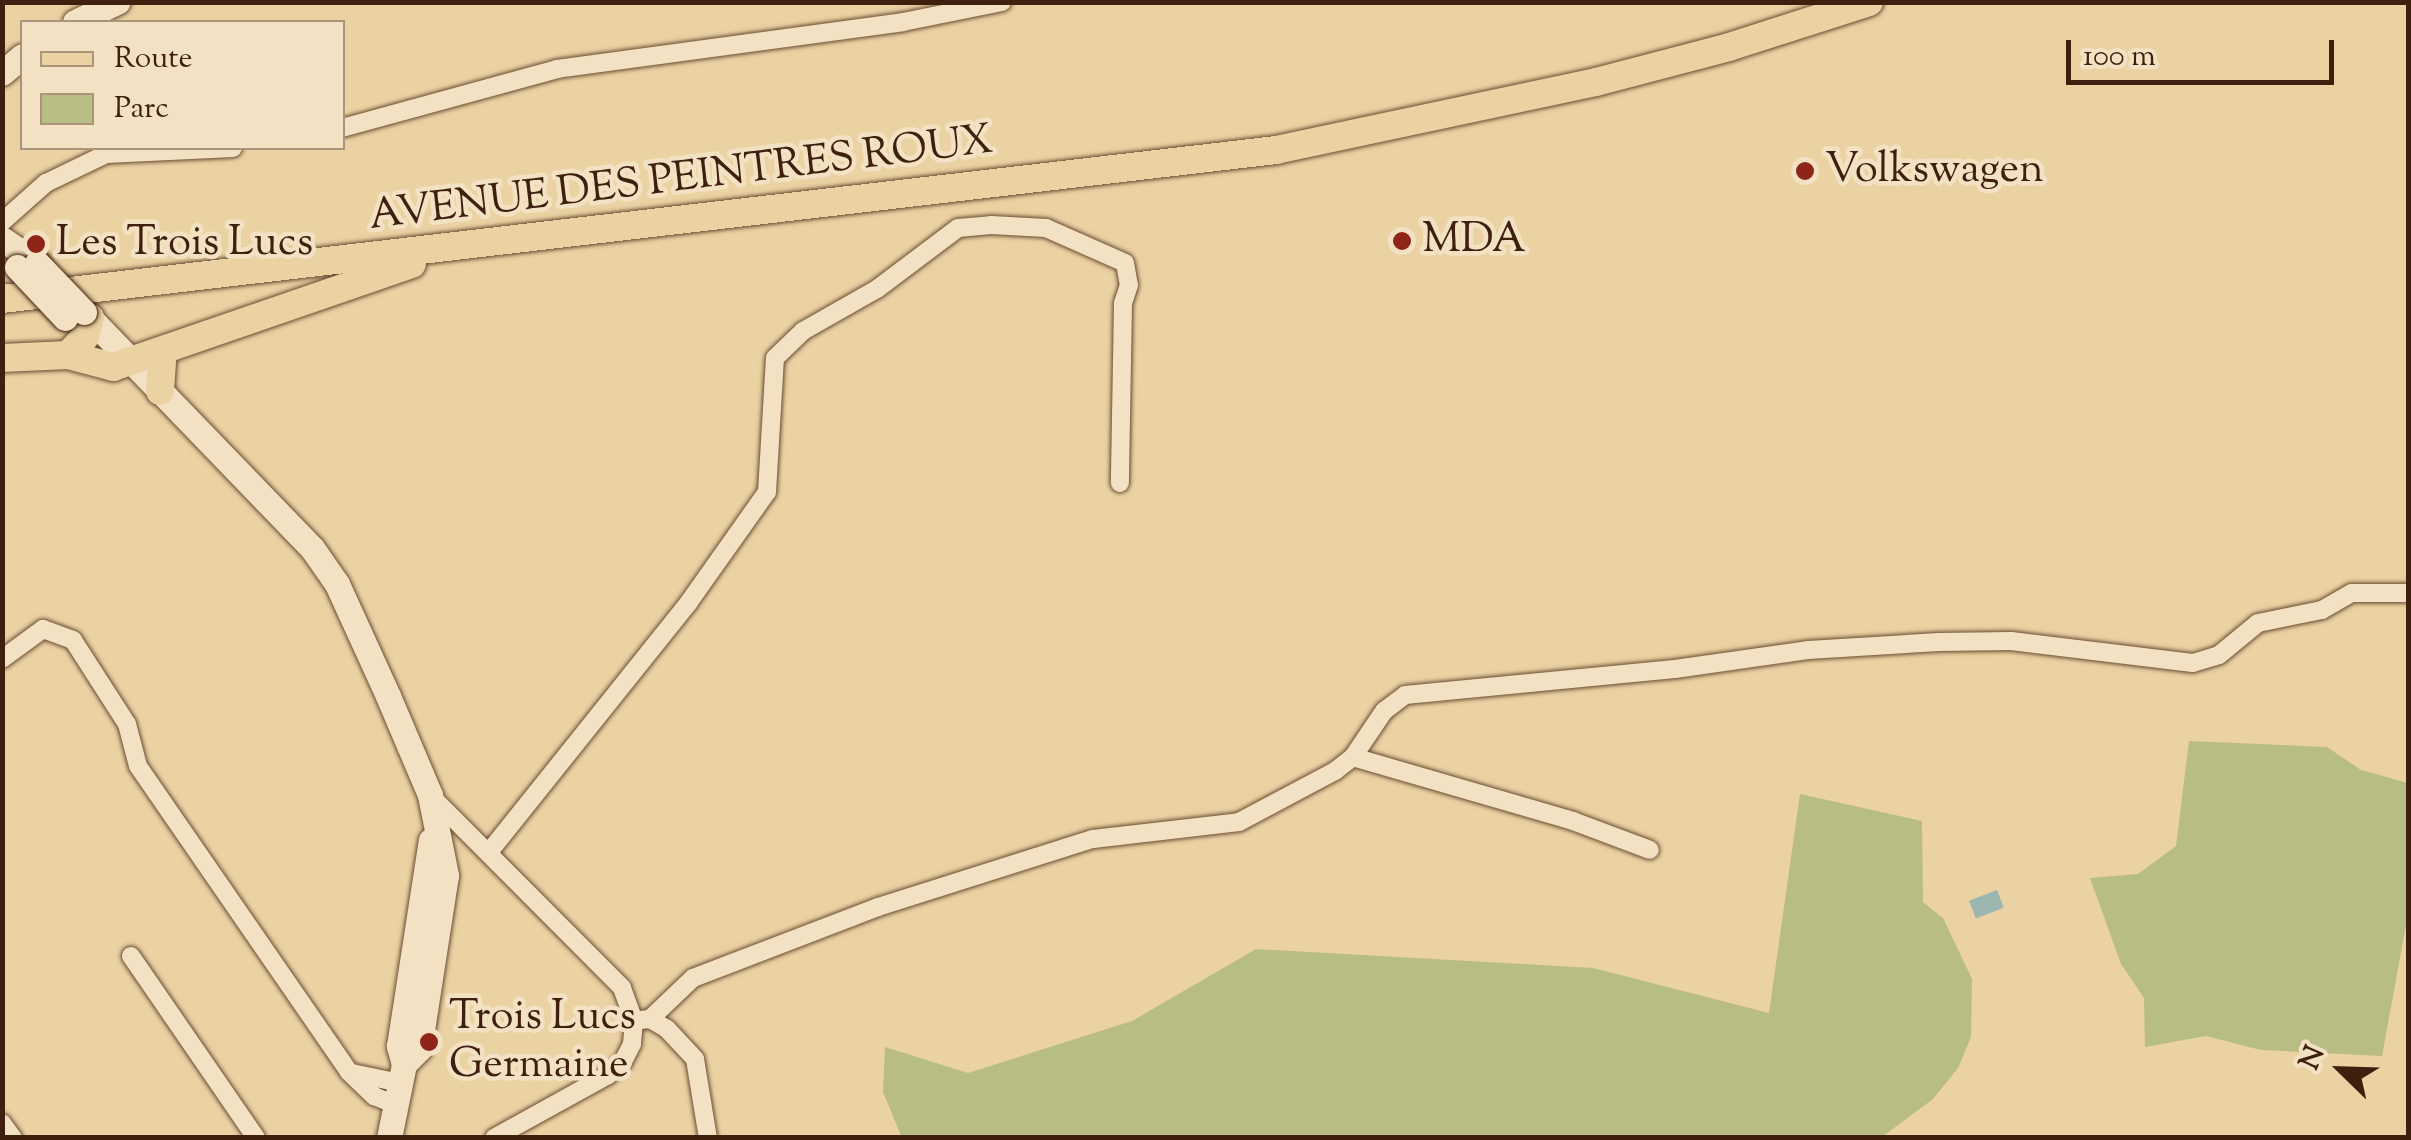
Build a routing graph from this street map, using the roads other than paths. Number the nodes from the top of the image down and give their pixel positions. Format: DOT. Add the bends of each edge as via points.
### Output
graph roads {
  1 [pos="117,2"];
  2 [pos="1002,2"];
  3 [pos="1806,2"];
  4 [pos="1869,2"];
  5 [pos="79,20"];
  6 [pos="345,127"];
  7 [pos="190,150"];
  8 [pos="1099,171"];
  9 [pos="438,250"];
  10 [pos="12,254"];
  11 [pos="153,280"];
  12 [pos="2,299"];
  13 [pos="78,328"];
  14 [pos="163,352"];
  15 [pos="2,358"];
  16 [pos="124,364"];
  17 [pos="160,391"];
  18 [pos="1120,482"];
  19 [pos="2408,593"];
  20 [pos="2,659"];
  21 [pos="1353,757"];
  22 [pos="432,808"];
  23 [pos="1650,850"];
  24 [pos="489,852"];
  25 [pos="131,956"];
  26 [pos="642,1020"];
  27 [pos="400,1084"];
  28 [pos="2,1124"];
  29 [pos="13,1138"];
  30 [pos="256,1138"];
  31 [pos="389,1138"];
  32 [pos="494,1138"];
  33 [pos="708,1138"];
  1 -- 5 [label="main road"];
  2 -- 6 [label="street" via="903,22 557,69"];
  3 -- 8 [label="main road, AVENUE DES PEINTRES ROUX" via="1724,32 1409,109"];
  4 -- 8 [label="main road, AVENUE DES PEINTRES ROUX" via="1728,47 1448,114 1276,150"];
  7 -- 10 [label="street" via="106,154 46,183"];
  8 -- 9 [label="main road, AVENUE DES PEINTRES ROUX"];
  9 -- 11 [label="main road, AVENUE DES PEINTRES ROUX"];
  9 -- 14 [label="main road"];
  10 -- 11 [label="main road, AVENUE DES PEINTRES ROUX"];
  10 -- 13 [label="main road, bridge"];
  11 -- 12 [label="main road, AVENUE DES PEINTRES ROUX"];
  13 -- 15 [label="main road"];
  13 -- 16 [label="main road"];
  13 -- 16 [label="main road"];
  14 -- 16 [label="main road"];
  14 -- 17 [label="main road"];
  16 -- 17 [label="main road"];
  17 -- 22 [label="main road" via="312,548 337,584"];
  18 -- 24 [label="street" via="1125,263 1046,228 958,228 877,288 803,331 775,358 767,492 689,602"];
  19 -- 21 [label="street" via="2352,593 2322,610 2258,623 2219,655 2193,663 2011,641 1939,642 1416,693 1384,711"];
  20 -- 27 [label="street" via="43,629 74,640 127,724 138,766 350,1072"];
  21 -- 23 [label="street"];
  21 -- 26 [label="street" via="1239,822 1094,838 740,957 693,978"];
  22 -- 24 [label="street"];
  22 -- 27 [label="main road"];
  24 -- 26 [label="street" via="622,988"];
  25 -- 30 [label="street"];
  26 -- 32 [label="street" via="623,1062 608,1075"];
  26 -- 33 [label="street" via="667,1029 696,1059"];
  27 -- 31 [label="main road"];
  28 -- 29 [label="street"];
}
